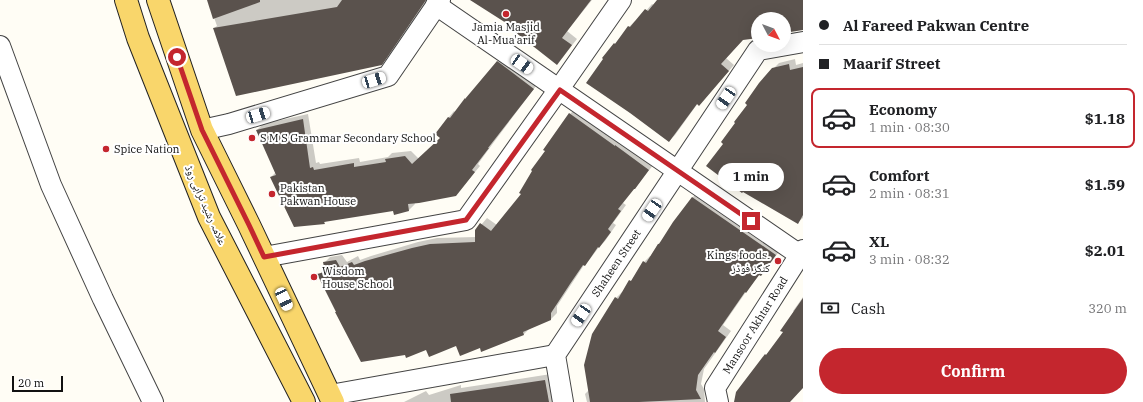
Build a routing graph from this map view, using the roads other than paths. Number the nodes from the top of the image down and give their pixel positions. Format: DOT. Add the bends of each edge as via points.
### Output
graph roads {
  1 [pos="126,0"];
  2 [pos="158,0"];
  3 [pos="621,0"];
  4 [pos="438,2"];
  5 [pos="803,42"];
  6 [pos="0,46"];
  7 [pos="560,90"];
  8 [pos="202,130"];
  9 [pos="678,170"];
  10 [pos="801,252"];
  11 [pos="264,257"];
  12 [pos="555,355"];
  13 [pos="331,399"];
  14 [pos="153,402"];
  15 [pos="304,402"];
  16 [pos="562,402"];
  17 [pos="718,402"];
  1 -- 15 [label="main road, علامہ رشید ترابی روڈ" via="138,38 209,217"];
  2 -- 8 [label="main road"];
  3 -- 7 [label="street"];
  4 -- 7 [label="street"];
  4 -- 8 [label="street" via="388,76"];
  5 -- 9 [label="street, Shaheen Street" via="758,50"];
  6 -- 14 [label="street" via="51,185"];
  7 -- 9 [label="street"];
  7 -- 11 [label="street" via="466,220"];
  8 -- 11 [label="main road"];
  9 -- 10 [label="street"];
  9 -- 12 [label="street, Shaheen Street"];
  10 -- 17 [label="street, Mansoor Akhtar Road" via="715,388"];
  11 -- 13 [label="main road"];
  12 -- 13 [label="street"];
  12 -- 16 [label="street"];
}
